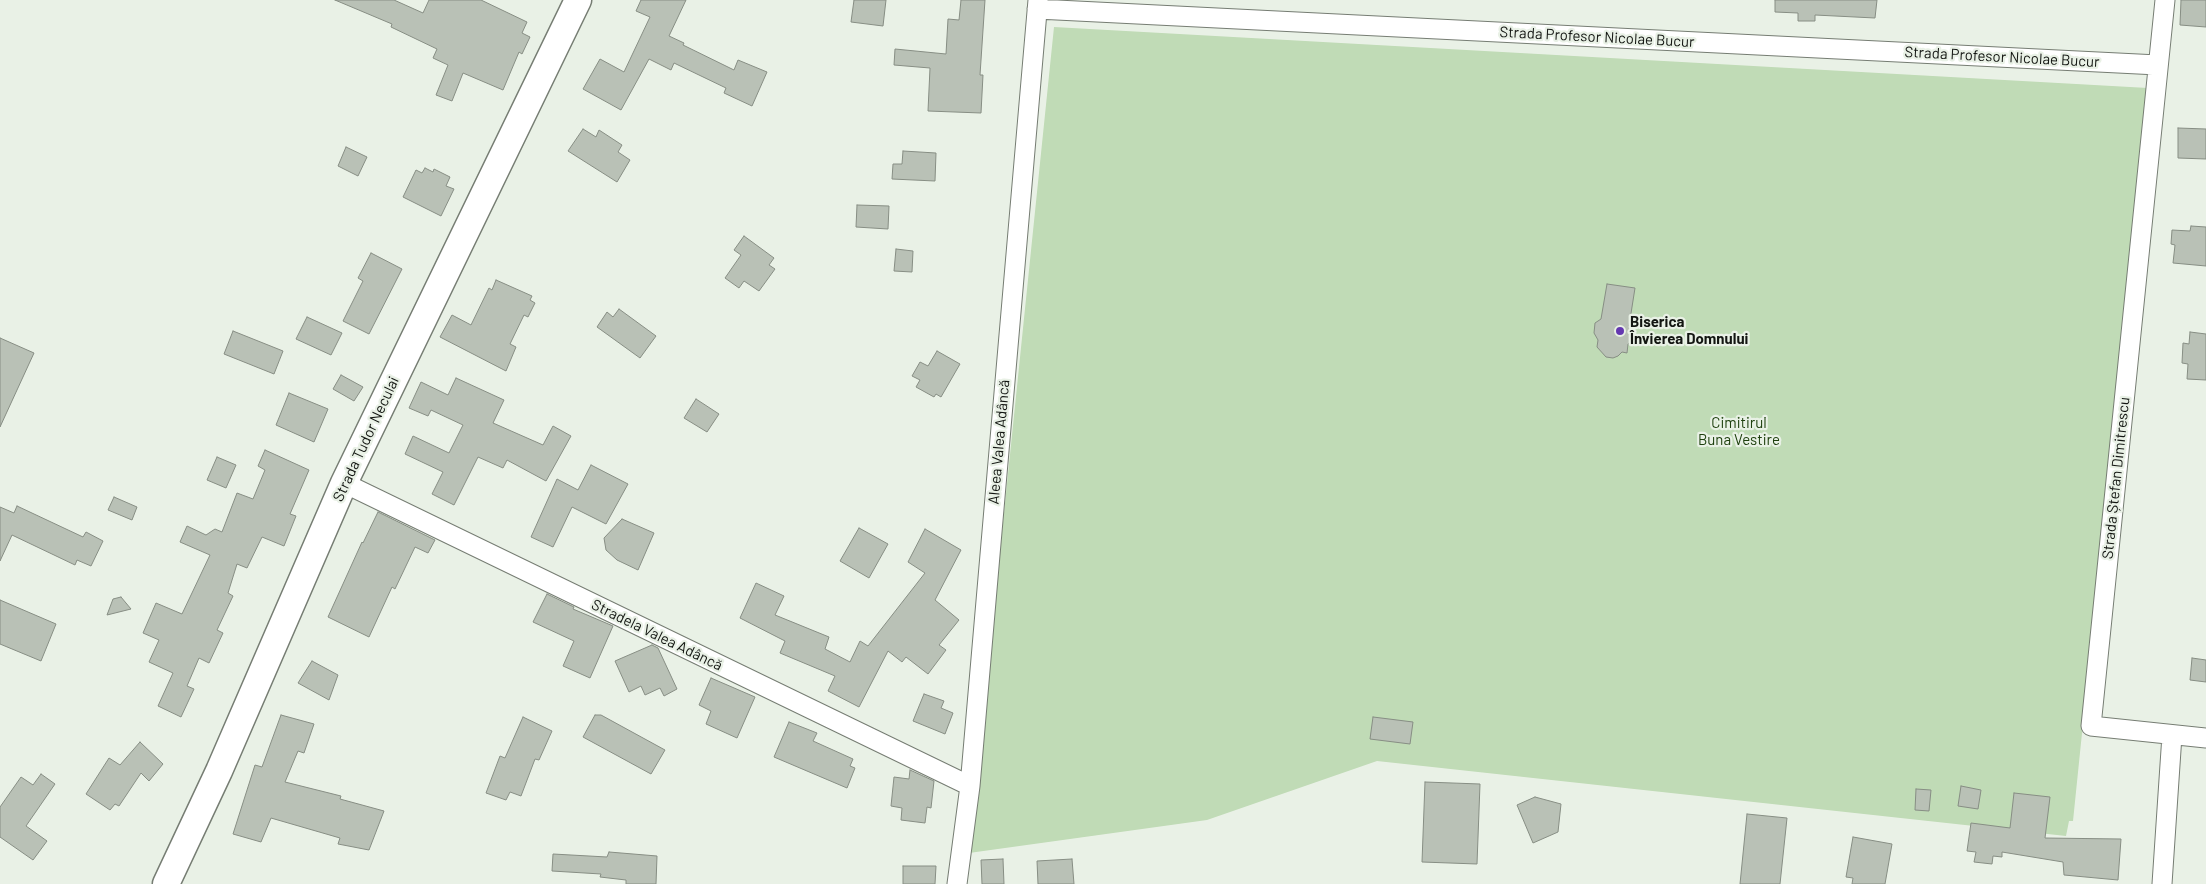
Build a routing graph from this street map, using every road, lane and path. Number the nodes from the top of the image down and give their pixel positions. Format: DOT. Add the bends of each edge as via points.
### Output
graph roads {
  1 [pos="578,0"];
  2 [pos="2165,0"];
  3 [pos="1037,4"];
  4 [pos="2158,65"];
  5 [pos="344,483"];
  6 [pos="2172,735"];
  7 [pos="2206,738"];
  8 [pos="970,786"];
  9 [pos="166,884"];
  10 [pos="957,884"];
  11 [pos="2162,884"];
  1 -- 5 [label="street, Strada Tudor Neculai"];
  2 -- 4 [label="street, Strada Ștefan Dimitrescu"];
  3 -- 4 [label="street, Strada Profesor Nicolae Bucur"];
  3 -- 8 [label="street, Aleea Valea Adâncă"];
  4 -- 6 [label="street, Strada Ștefan Dimitrescu" via="2091,726"];
  5 -- 8 [label="street, Stradela Valea Adâncă"];
  5 -- 9 [label="street, Strada Tudor Neculai" via="219,771"];
  6 -- 7 [label="street"];
  6 -- 11 [label="street"];
  8 -- 10 [label="street, Aleea Valea Adâncă"];
}
